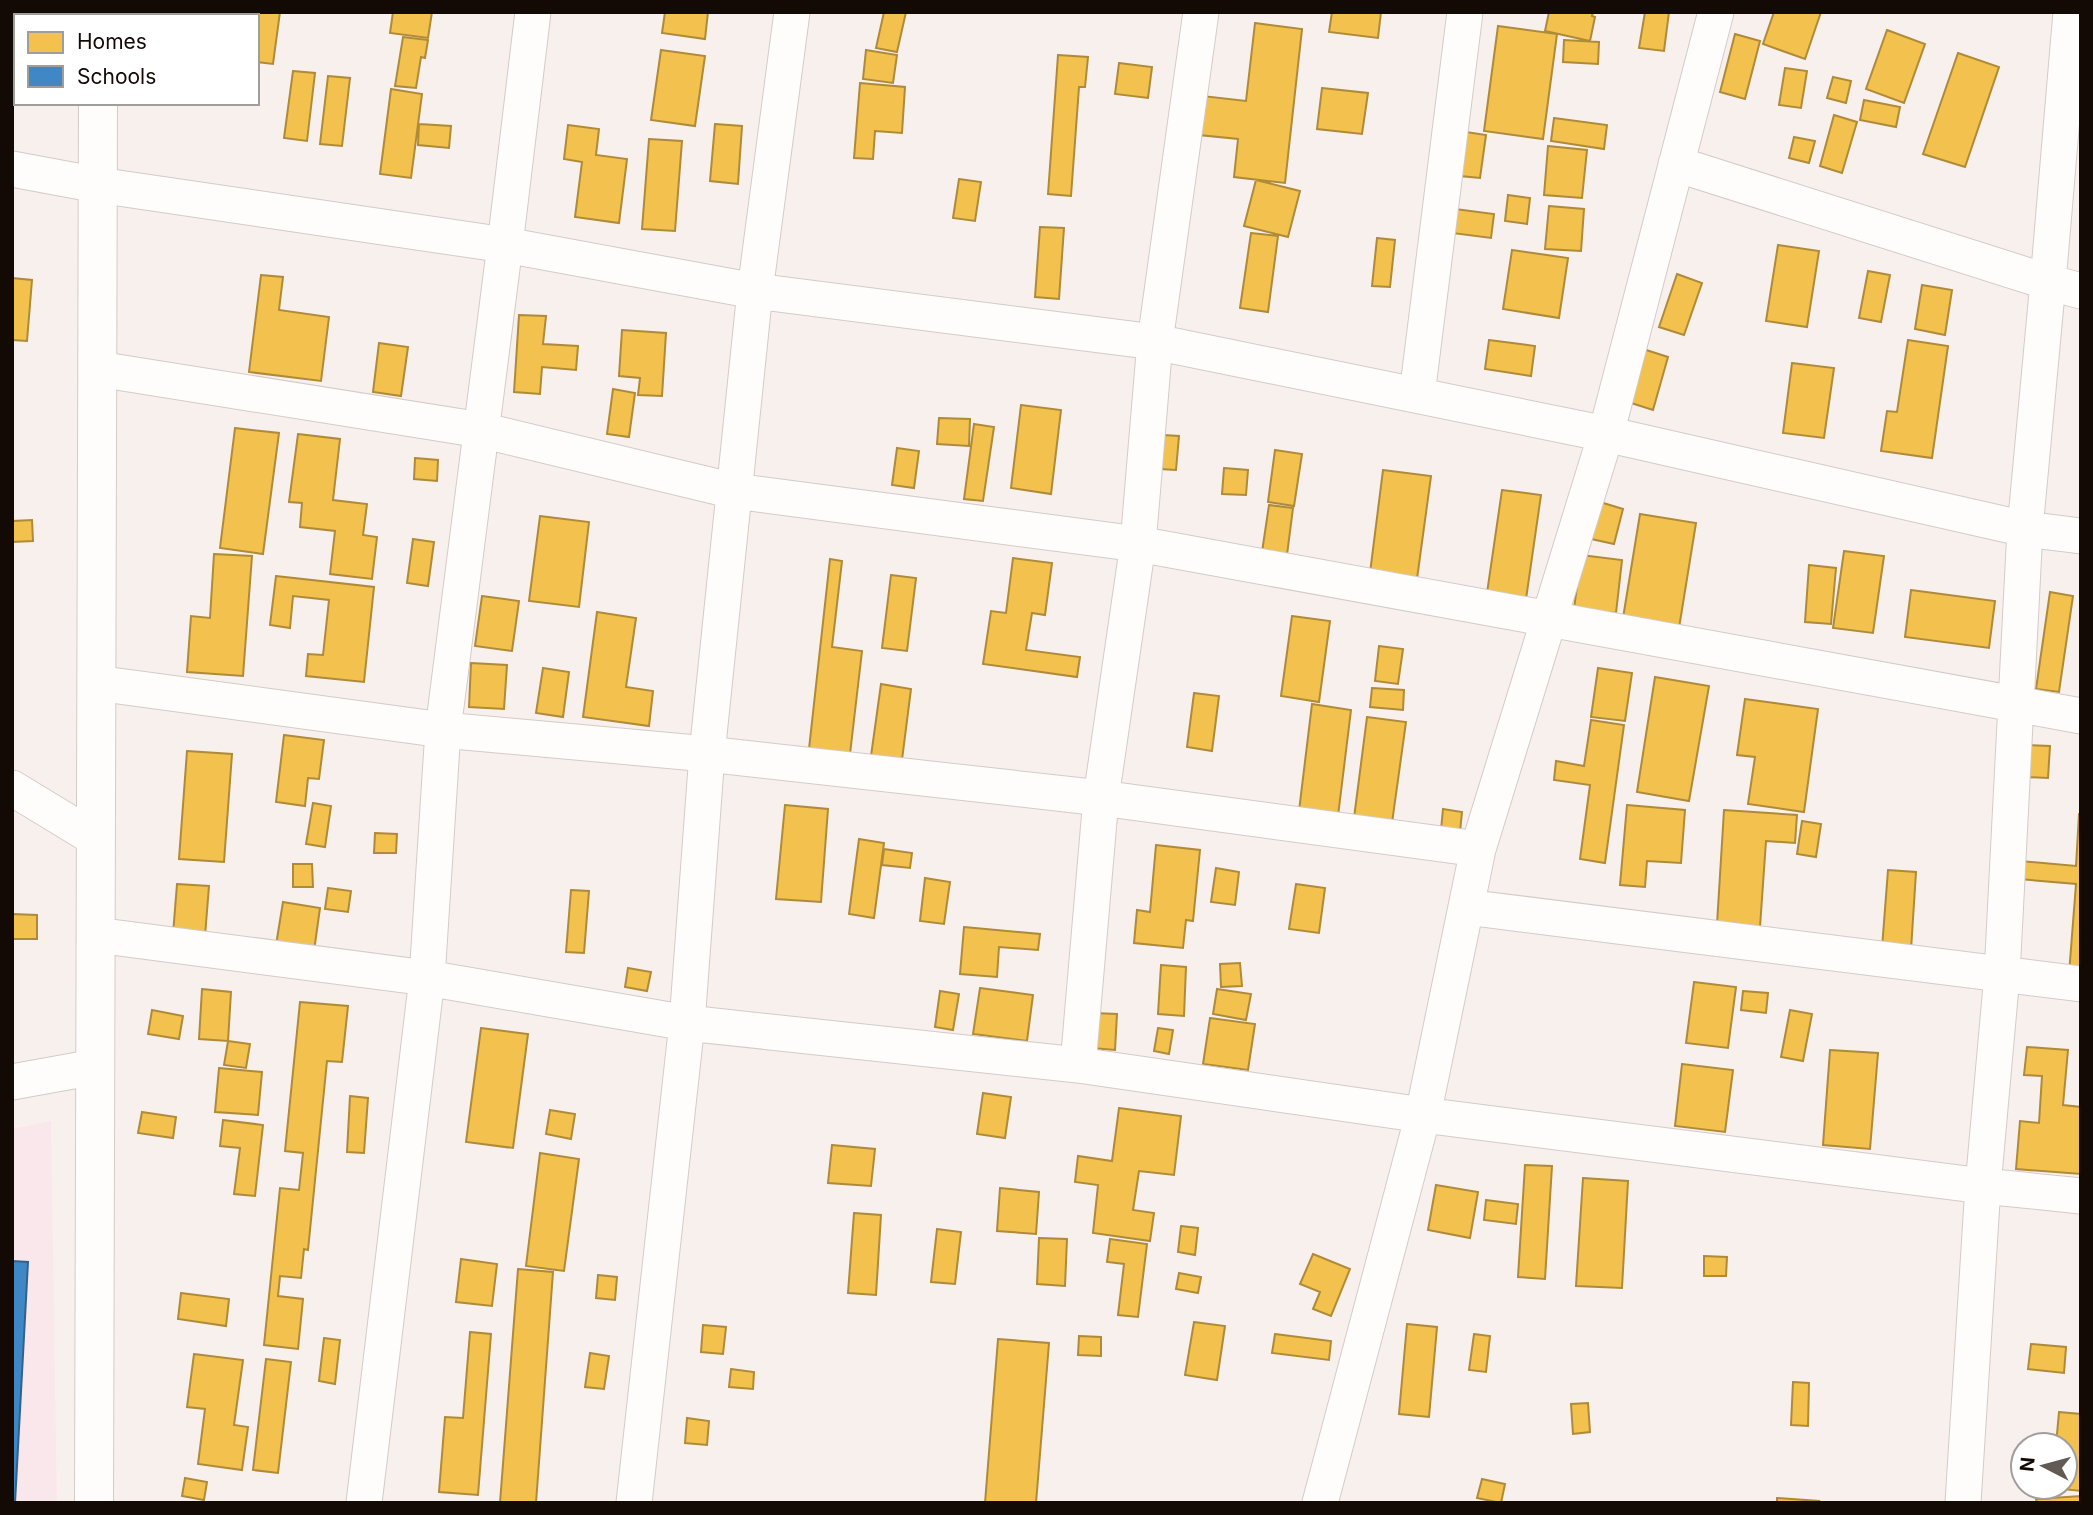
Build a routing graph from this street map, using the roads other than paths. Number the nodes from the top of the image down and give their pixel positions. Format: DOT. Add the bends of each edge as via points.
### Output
graph roads {
  1 [pos="533,12"];
  2 [pos="792,12"];
  3 [pos="1201,12"];
  4 [pos="1465,12"];
  5 [pos="1716,12"];
  6 [pos="2071,12"];
  7 [pos="98,105"];
  8 [pos="1676,164"];
  9 [pos="12,169"];
  10 [pos="98,186"];
  11 [pos="505,245"];
  12 [pos="2064,287"];
  13 [pos="755,291"];
  14 [pos="1155,342"];
  15 [pos="98,369"];
  16 [pos="1417,396"];
  17 [pos="481,430"];
  18 [pos="1606,434"];
  19 [pos="734,491"];
  20 [pos="2025,528"];
  21 [pos="2081,536"];
  22 [pos="1138,544"];
  23 [pos="1549,620"];
  24 [pos="96,683"];
  25 [pos="2016,704"];
  26 [pos="2081,716"];
  27 [pos="443,730"];
  28 [pos="707,754"];
  29 [pos="12,788"];
  30 [pos="1101,798"];
  31 [pos="96,839"];
  32 [pos="1478,849"];
  33 [pos="1466,907"];
  34 [pos="96,935"];
  35 [pos="2002,975"];
  36 [pos="427,978"];
  37 [pos="2081,984"];
  38 [pos="687,1023"];
  39 [pos="1077,1065"];
  40 [pos="95,1067"];
  41 [pos="12,1082"];
  42 [pos="1423,1115"];
  43 [pos="1983,1186"];
  44 [pos="2081,1196"];
  45 [pos="94,1503"];
  46 [pos="364,1503"];
  47 [pos="634,1503"];
  48 [pos="1320,1503"];
  49 [pos="1963,1503"];
  1 -- 11 [label="street"];
  2 -- 13 [label="street"];
  3 -- 14 [label="street"];
  4 -- 16 [label="street"];
  5 -- 8 [label="street"];
  6 -- 12 [label="street"];
  7 -- 10 [label="street"];
  8 -- 12 [label="street"];
  8 -- 18 [label="street"];
  9 -- 10 [label="street"];
  10 -- 11 [label="street"];
  10 -- 15 [label="street"];
  11 -- 13 [label="street"];
  11 -- 17 [label="street"];
  12 -- 20 [label="street"];
  13 -- 14 [label="street"];
  13 -- 19 [label="street"];
  14 -- 16 [label="street"];
  14 -- 22 [label="street"];
  15 -- 17 [label="street"];
  15 -- 24 [label="street"];
  16 -- 18 [label="street"];
  17 -- 19 [label="street"];
  17 -- 27 [label="street"];
  18 -- 20 [label="street"];
  18 -- 23 [label="street"];
  19 -- 22 [label="street"];
  19 -- 28 [label="street"];
  20 -- 21 [label="street"];
  20 -- 25 [label="street"];
  22 -- 23 [label="street"];
  22 -- 30 [label="street"];
  23 -- 25 [label="street"];
  23 -- 32 [label="street"];
  24 -- 27 [label="street"];
  24 -- 31 [label="street"];
  25 -- 26 [label="street"];
  25 -- 35 [label="street"];
  27 -- 28 [label="street"];
  27 -- 36 [label="street"];
  28 -- 30 [label="street"];
  28 -- 38 [label="street"];
  29 -- 31 [label="street"];
  30 -- 32 [label="street"];
  30 -- 39 [label="street"];
  31 -- 34 [label="street"];
  32 -- 33 [label="street"];
  33 -- 35 [label="street"];
  33 -- 42 [label="street"];
  34 -- 36 [label="street"];
  34 -- 40 [label="street"];
  35 -- 37 [label="street"];
  35 -- 43 [label="street"];
  36 -- 38 [label="street"];
  36 -- 46 [label="street"];
  38 -- 39 [label="street"];
  38 -- 47 [label="street"];
  39 -- 42 [label="street"];
  40 -- 41 [label="street"];
  40 -- 45 [label="street"];
  42 -- 43 [label="street"];
  42 -- 48 [label="street"];
  43 -- 44 [label="street"];
  43 -- 49 [label="street"];
}
